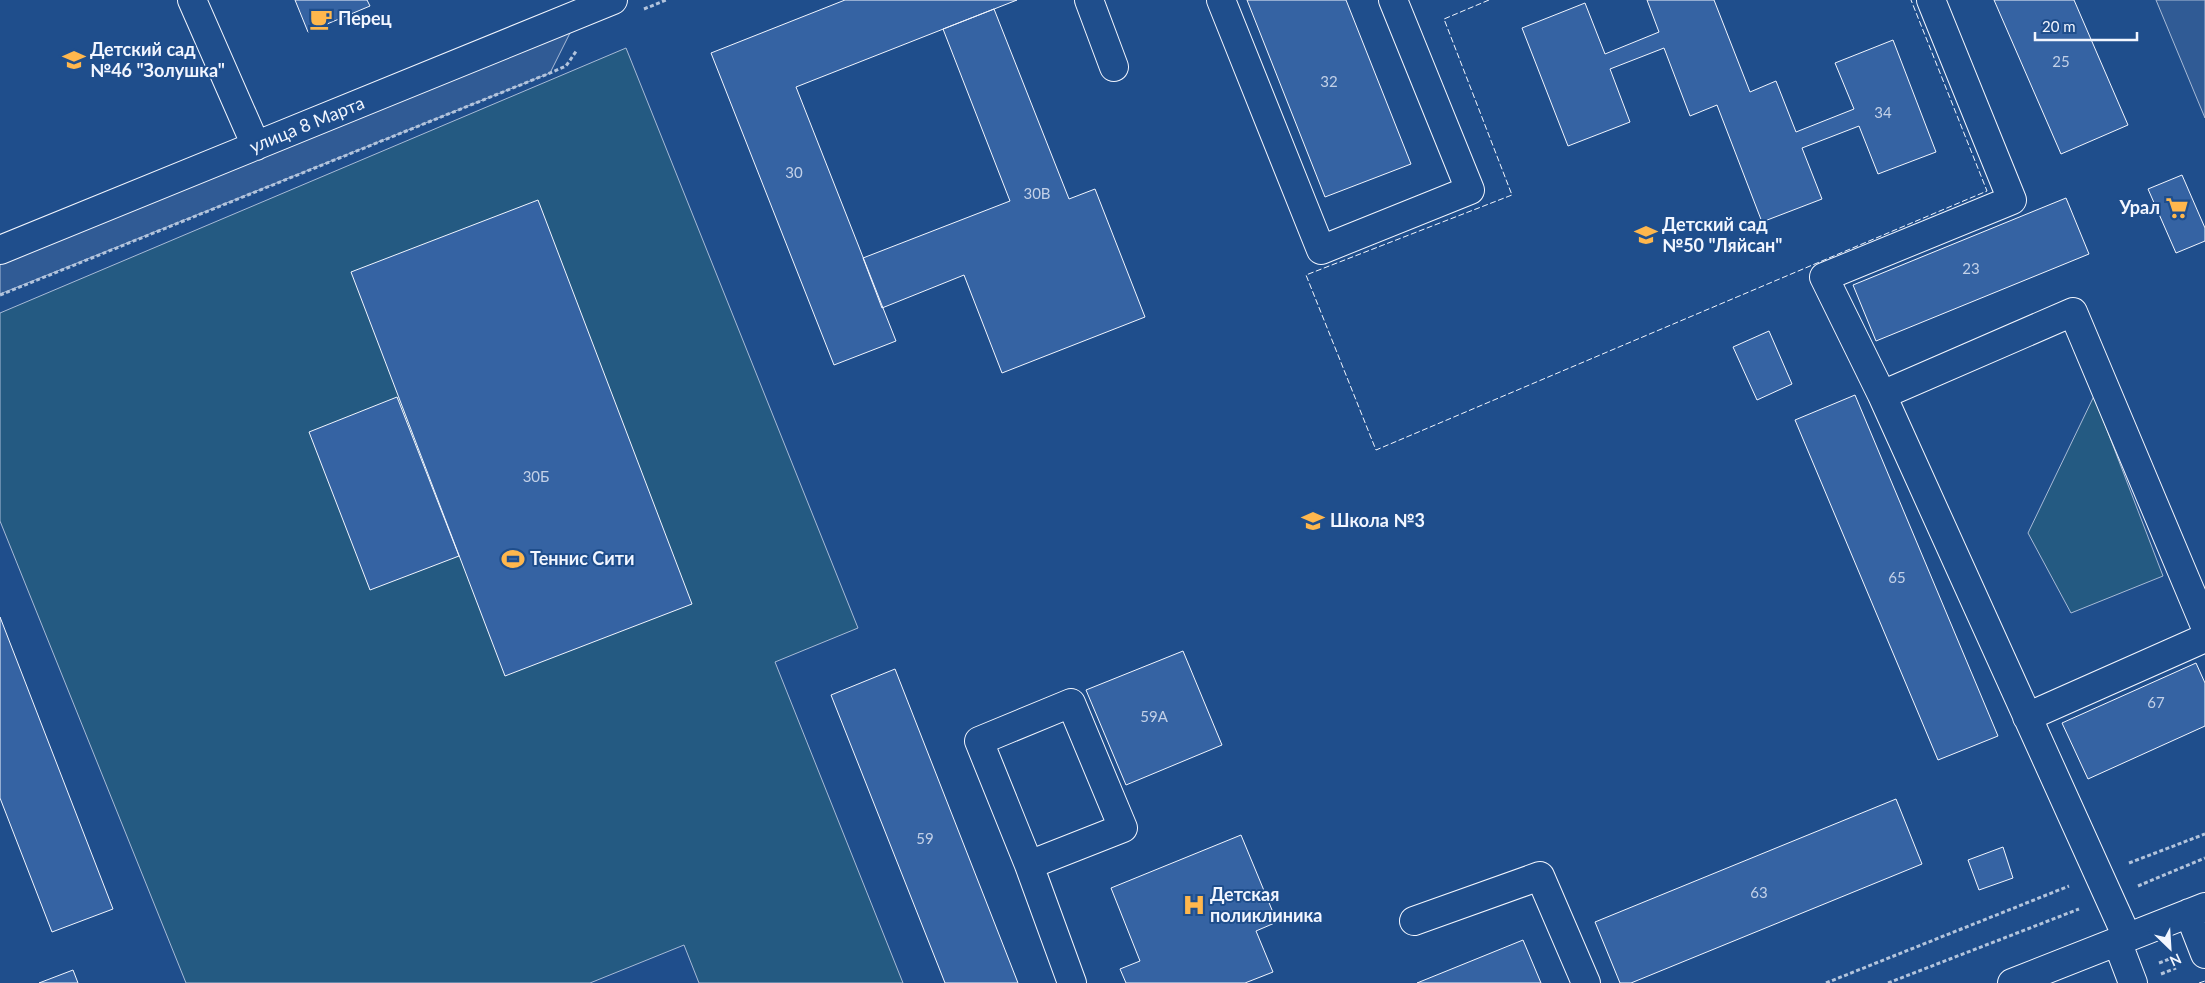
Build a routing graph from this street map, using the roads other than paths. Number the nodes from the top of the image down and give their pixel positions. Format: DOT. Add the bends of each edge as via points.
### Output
graph roads {
  1 [pos="192,0"];
  2 [pos="613,0"];
  3 [pos="1089,0"];
  4 [pos="1222,0"];
  5 [pos="1393,0"];
  6 [pos="1931,0"];
  7 [pos="1114,67"];
  8 [pos="256,146"];
  9 [pos="0,250"];
  10 [pos="1882,395"];
  11 [pos="2205,626"];
  12 [pos="2205,638"];
  13 [pos="2027,718"];
  14 [pos="1029,865"];
  15 [pos="2197,910"];
  16 [pos="1414,921"];
  17 [pos="2122,939"];
  18 [pos="2205,954"];
  19 [pos="2145,980"];
  20 [pos="1072,983"];
  21 [pos="1586,983"];
  22 [pos="2012,983"];
  1 -- 8 [label="street"];
  2 -- 8 [label="street, улица 8 Марта"];
  3 -- 7 [label="street"];
  4 -- 5 [label="street" via="1322,250 1470,190"];
  6 -- 10 [label="street" via="2012,200 1824,277"];
  8 -- 9 [label="street, улица 8 Марта"];
  10 -- 11 [label="street" via="2074,312"];
  10 -- 13 [label="street"];
  12 -- 13 [label="street"];
  13 -- 17 [label="street" via="2104,886"];
  14 -- 14 [label="street" via="978,741 1071,703 1123,828"];
  14 -- 20 [label="street"];
  15 -- 17 [label="street"];
  15 -- 18 [label="street"];
  16 -- 21 [label="street" via="1540,876"];
  17 -- 19 [label="street"];
  17 -- 22 [label="street"];
}
